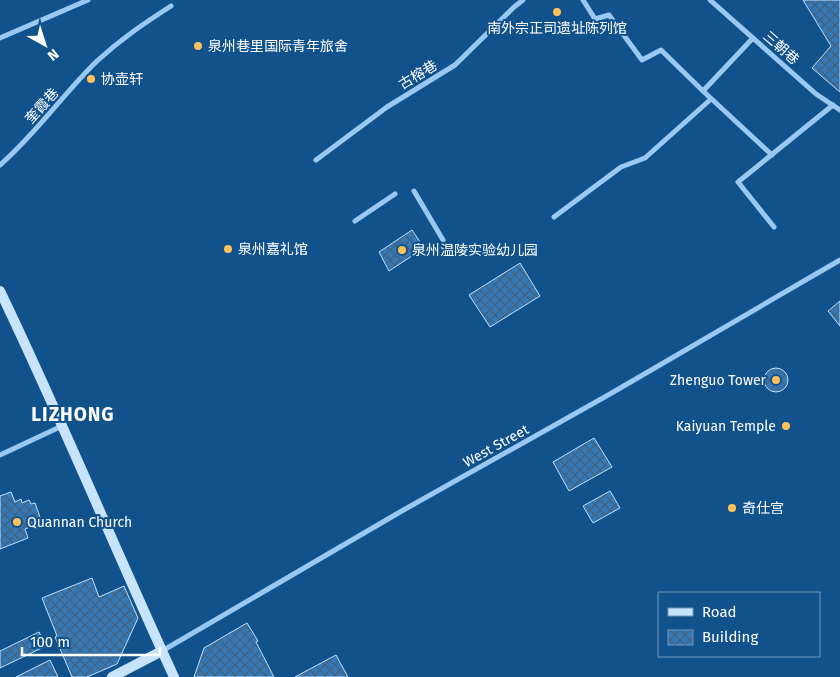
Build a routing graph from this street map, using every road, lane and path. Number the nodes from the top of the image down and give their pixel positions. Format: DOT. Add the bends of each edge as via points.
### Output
graph roads {
  1 [pos="88,0"];
  2 [pos="523,0"];
  3 [pos="583,0"];
  4 [pos="710,0"];
  5 [pos="171,6"];
  6 [pos="0,38"];
  7 [pos="753,38"];
  8 [pos="703,91"];
  9 [pos="711,98"];
  10 [pos="833,105"];
  11 [pos="840,110"];
  12 [pos="772,155"];
  13 [pos="316,160"];
  14 [pos="0,165"];
  15 [pos="414,191"];
  16 [pos="394,194"];
  17 [pos="554,217"];
  18 [pos="355,221"];
  19 [pos="774,227"];
  20 [pos="443,240"];
  21 [pos="840,260"];
  22 [pos="0,291"];
  23 [pos="62,426"];
  24 [pos="0,454"];
  25 [pos="162,651"];
  26 [pos="112,677"];
  27 [pos="174,677"];
  1 -- 6 [label="street"];
  2 -- 13 [label="street, 古榕巷" via="456,65 387,107"];
  3 -- 8 [label="street" via="595,19 609,15 642,60 661,50"];
  4 -- 7 [label="street, 三朝巷"];
  5 -- 14 [label="street, 奎霞巷" via="131,32 96,62 28,139"];
  7 -- 8 [label="street"];
  7 -- 10 [label="street, 三朝巷"];
  8 -- 9 [label="street"];
  9 -- 12 [label="street"];
  9 -- 17 [label="street" via="645,158 621,168"];
  10 -- 11 [label="street, 三朝巷"];
  10 -- 12 [label="street"];
  12 -- 19 [label="street" via="738,182"];
  15 -- 20 [label="street"];
  16 -- 18 [label="street"];
  21 -- 25 [label="street, West Street"];
  22 -- 23 [label="street"];
  23 -- 24 [label="street"];
  23 -- 25 [label="street"];
  25 -- 26 [label="street"];
  25 -- 27 [label="street"];
}
